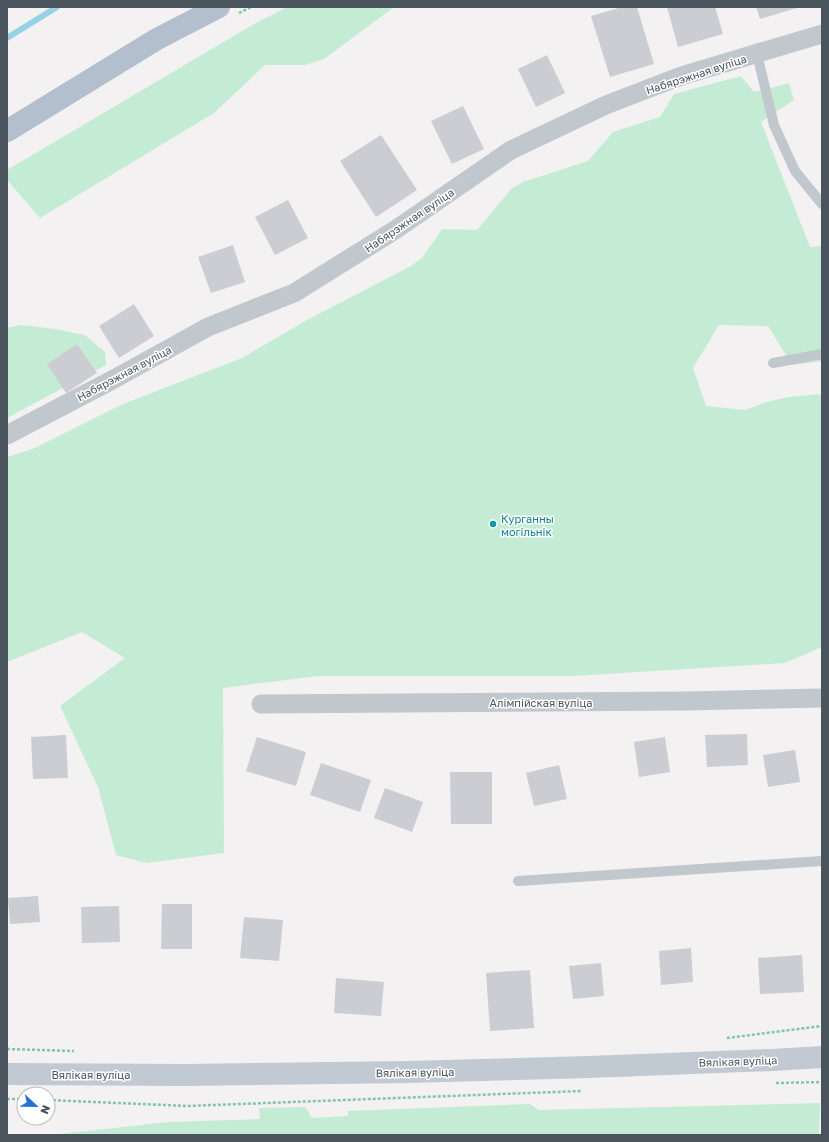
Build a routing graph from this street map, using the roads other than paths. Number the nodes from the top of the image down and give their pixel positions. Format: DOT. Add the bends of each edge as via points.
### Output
graph roads {
  1 [pos="219,7"];
  2 [pos="822,34"];
  3 [pos="757,54"];
  4 [pos="7,131"];
  5 [pos="822,204"];
  6 [pos="822,354"];
  7 [pos="773,363"];
  8 [pos="7,435"];
  9 [pos="822,698"];
  10 [pos="261,704"];
  11 [pos="822,861"];
  12 [pos="518,881"];
  13 [pos="822,1056"];
  14 [pos="7,1074"];
  1 -- 4 [label="main road" via="157,39"];
  2 -- 3 [label="street, Набярэжная вуліца"];
  3 -- 5 [label="lane" via="774,125 795,171"];
  3 -- 8 [label="street, Набярэжная вуліца" via="680,76 606,105 511,150 395,230 294,293 208,327"];
  6 -- 7 [label="lane"];
  9 -- 10 [label="street, Алімпійская вуліца"];
  11 -- 12 [label="lane"];
  13 -- 14 [label="main road, Вялікая вуліца" via="409,1072"];
}
